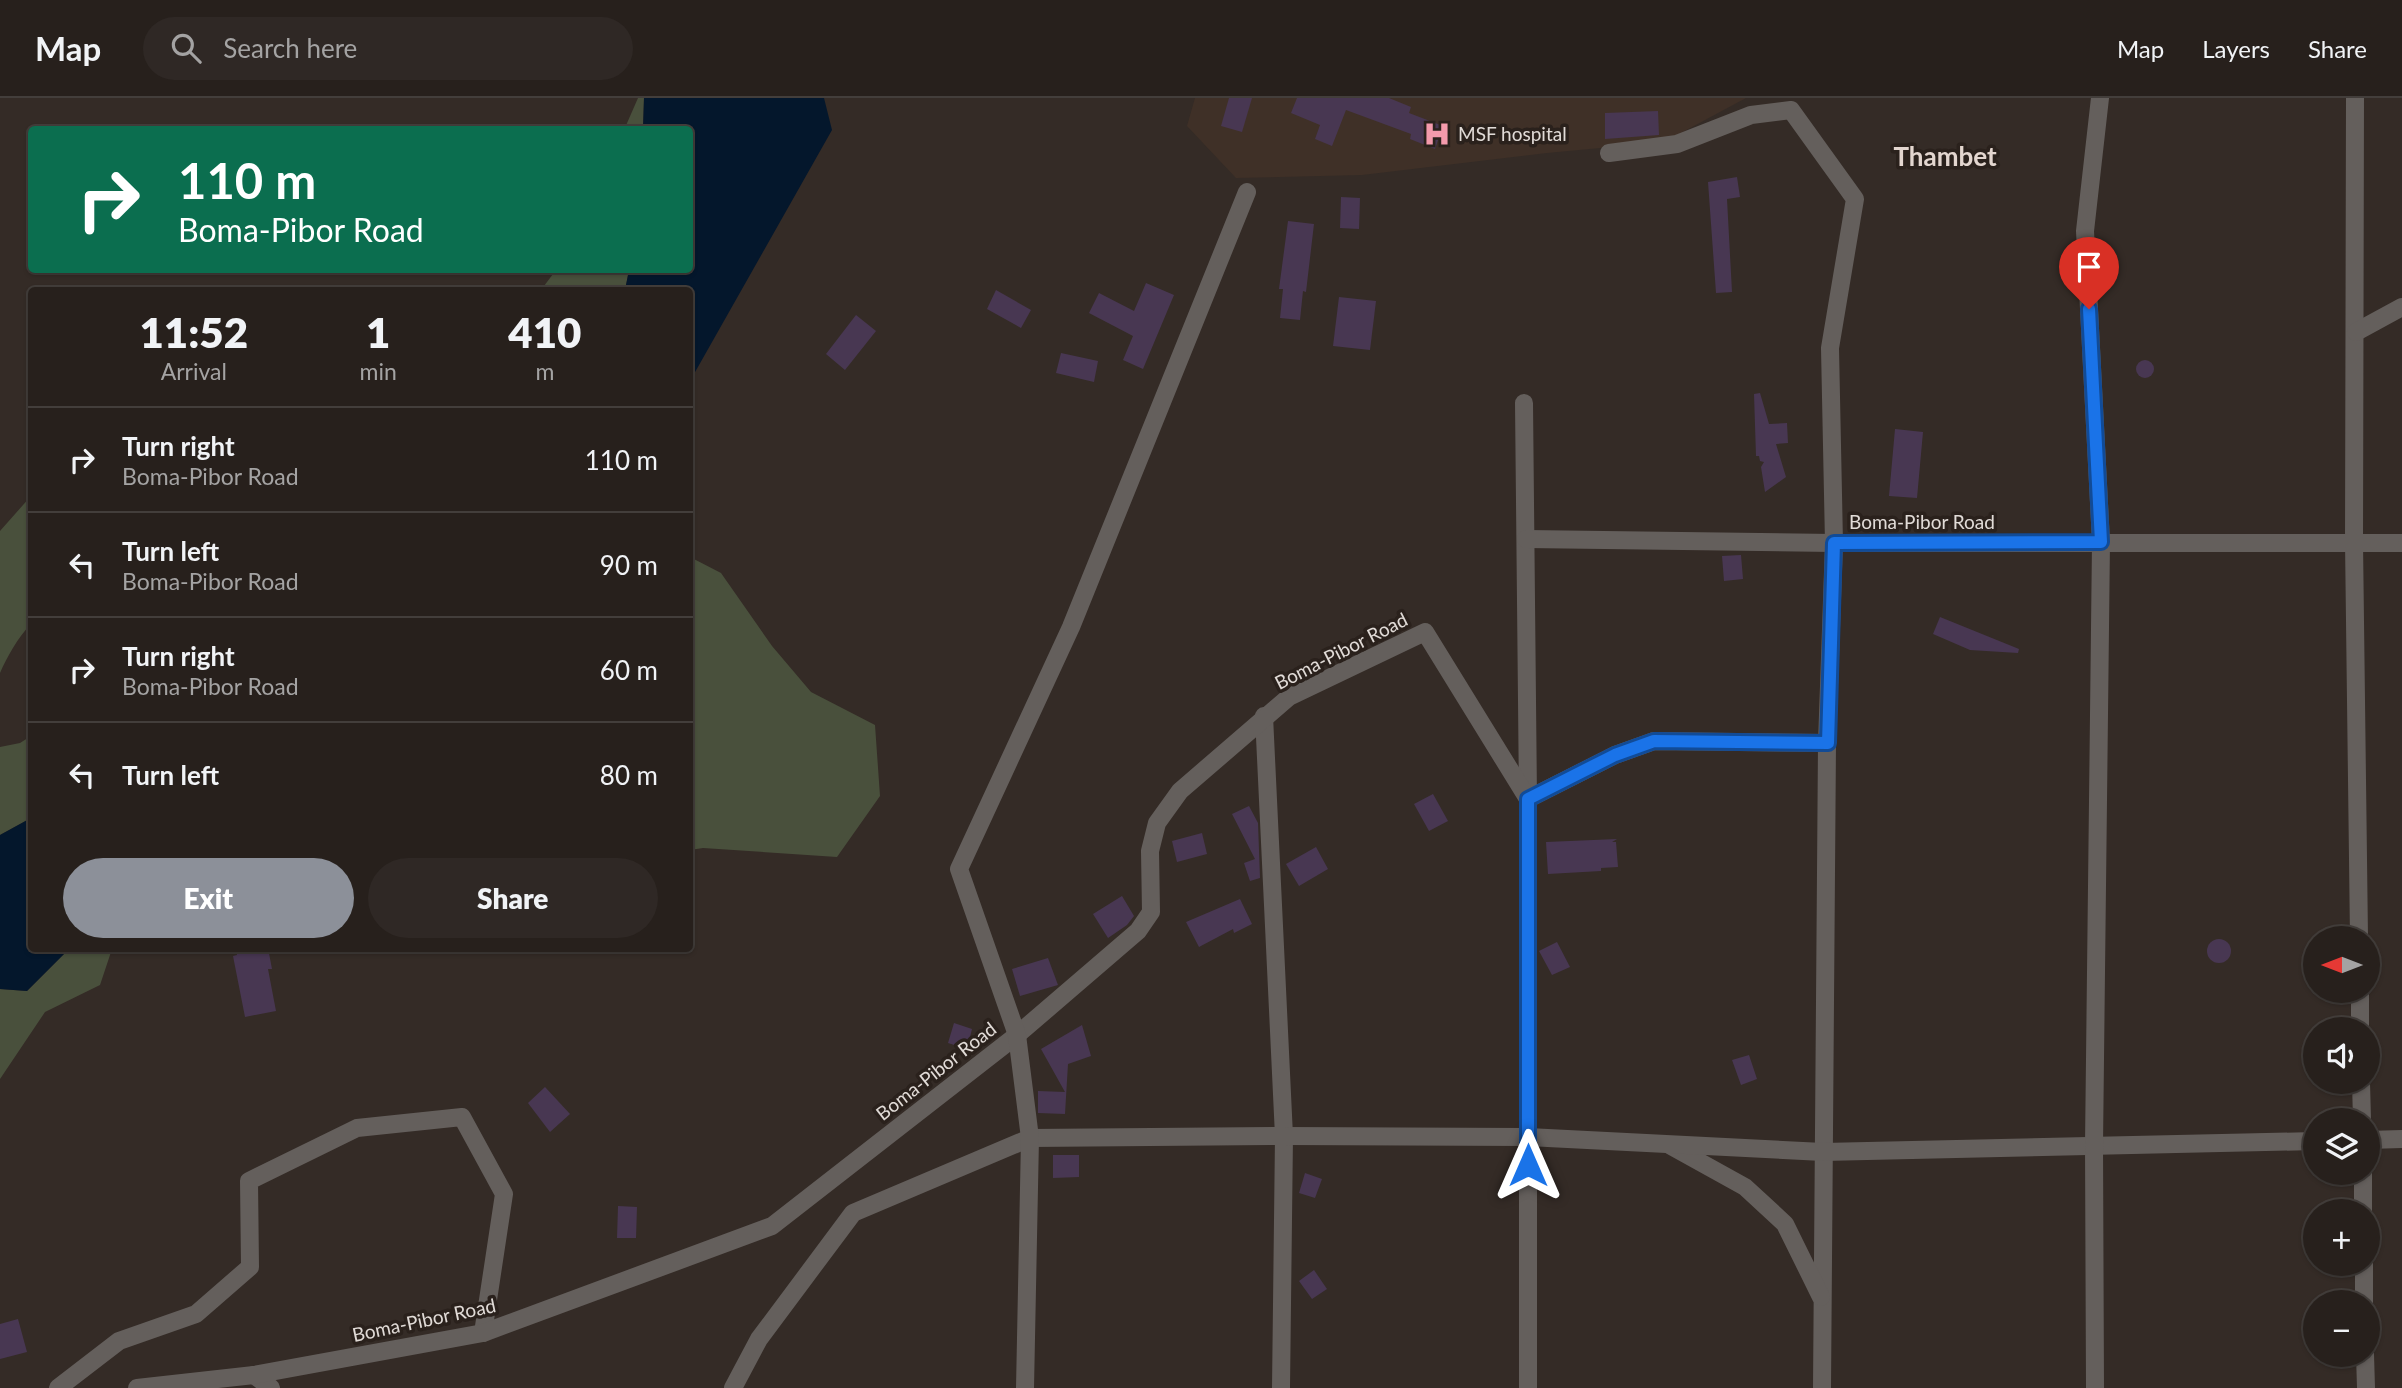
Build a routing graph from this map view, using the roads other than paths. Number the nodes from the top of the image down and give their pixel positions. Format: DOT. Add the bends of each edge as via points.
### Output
graph roads {
  1 [pos="2100,98"];
  2 [pos="2356,98"];
  3 [pos="1609,153"];
  4 [pos="1247,192"];
  5 [pos="2402,307"];
  6 [pos="2356,332"];
  7 [pos="1524,402"];
  8 [pos="1526,539"];
  9 [pos="2101,542"];
  10 [pos="2354,542"];
  11 [pos="1834,543"];
  12 [pos="2402,543"];
  13 [pos="1264,716"];
  14 [pos="1828,743"];
  15 [pos="1528,799"];
  16 [pos="2359,926"];
  17 [pos="1017,1035"];
  18 [pos="1284,1136"];
  19 [pos="1528,1137"];
  20 [pos="1030,1138"];
  21 [pos="2402,1139"];
  22 [pos="2380,1140"];
  23 [pos="2303,1141"];
  24 [pos="1667,1144"];
  25 [pos="2094,1145"];
  26 [pos="1823,1152"];
  27 [pos="1822,1300"];
  28 [pos="483,1333"];
  29 [pos="2365,1367"];
  30 [pos="254,1375"];
  31 [pos="58,1388"];
  32 [pos="137,1388"];
  33 [pos="271,1388"];
  34 [pos="733,1388"];
  35 [pos="1025,1388"];
  36 [pos="1281,1388"];
  37 [pos="1528,1388"];
  38 [pos="1822,1388"];
  39 [pos="2095,1388"];
  40 [pos="2366,1388"];
  1 -- 9 [label="street" via="2085,231"];
  2 -- 6 [label="street"];
  3 -- 11 [label="street" via="1677,144 1751,115 1791,110 1855,199 1830,348"];
  4 -- 17 [label="street" via="1071,627 959,869"];
  5 -- 6 [label="street"];
  6 -- 10 [label="street"];
  7 -- 8 [label="street"];
  8 -- 11 [label="street"];
  8 -- 15 [label="street"];
  9 -- 10 [label="street, Boma-Pibor Road"];
  9 -- 11 [label="street, Boma-Pibor Road"];
  9 -- 25 [label="street"];
  10 -- 12 [label="street, Boma-Pibor Road"];
  10 -- 16 [label="street"];
  11 -- 14 [label="street, Boma-Pibor Road"];
  13 -- 15 [label="street, Boma-Pibor Road" via="1289,697 1426,632"];
  13 -- 17 [label="street, Boma-Pibor Road" via="1180,791 1157,823 1150,851 1151,912 1139,931"];
  13 -- 18 [label="street"];
  14 -- 15 [label="street" via="1654,741 1615,755"];
  14 -- 26 [label="street, Boma-Pibor Road"];
  15 -- 19 [label="street"];
  17 -- 20 [label="street"];
  17 -- 28 [label="street, Boma-Pibor Road" via="772,1226"];
  18 -- 19 [label="street"];
  18 -- 20 [label="street"];
  18 -- 36 [label="street"];
  19 -- 24 [label="street"];
  19 -- 37 [label="street"];
  20 -- 34 [label="street" via="853,1213 759,1339"];
  20 -- 35 [label="street"];
  21 -- 22 [label="street"];
  23 -- 25 [label="street"];
  24 -- 26 [label="street"];
  24 -- 27 [label="street" via="1745,1187 1785,1224"];
  25 -- 26 [label="street"];
  25 -- 39 [label="street"];
  26 -- 27 [label="street, Boma-Pibor Road"];
  27 -- 38 [label="street, Boma-Pibor Road"];
  28 -- 30 [label="street, Boma-Pibor Road"];
  28 -- 31 [label="street" via="504,1194 462,1117 357,1128 249,1181 250,1266 196,1314 119,1341"];
  29 -- 40 [label="street"];
  30 -- 32 [label="street, Boma-Pibor Road"];
  30 -- 33 [label="street"];
}
